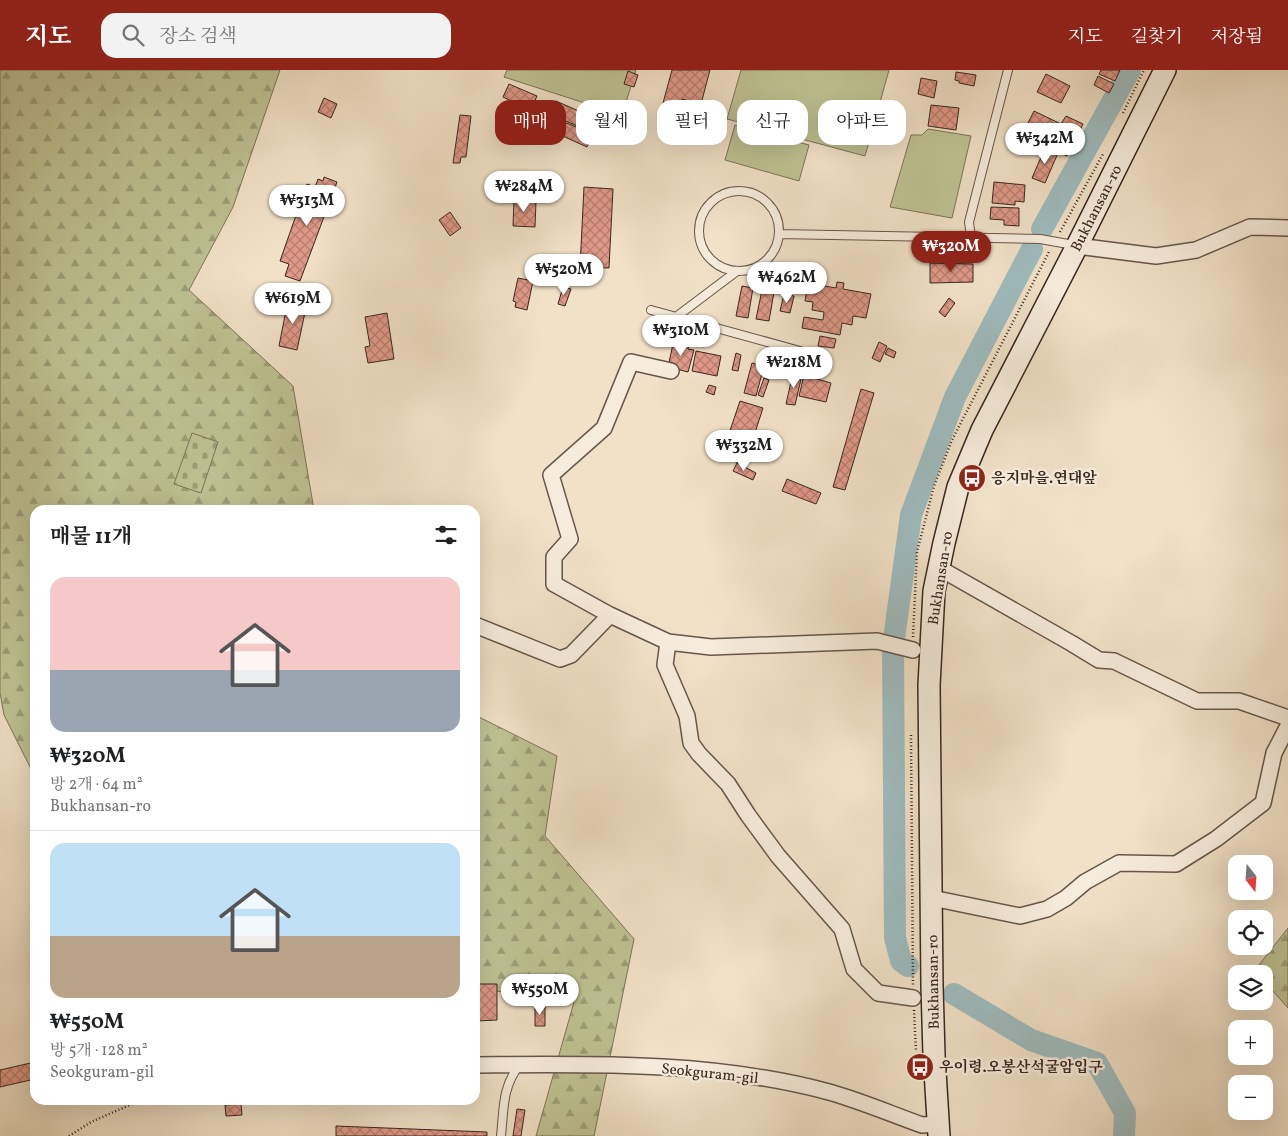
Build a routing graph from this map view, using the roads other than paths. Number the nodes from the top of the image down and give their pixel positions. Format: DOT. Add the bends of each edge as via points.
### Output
graph roads {
  1 [pos="1008,70"];
  2 [pos="1165,70"];
  3 [pos="1288,228"];
  4 [pos="779,234"];
  5 [pos="971,238"];
  6 [pos="1077,246"];
  7 [pos="737,271"];
  8 [pos="651,310"];
  9 [pos="676,317"];
  10 [pos="800,351"];
  11 [pos="670,371"];
  12 [pos="939,568"];
  13 [pos="610,615"];
  14 [pos="480,627"];
  15 [pos="668,642"];
  16 [pos="912,650"];
  17 [pos="1288,718"];
  18 [pos="1288,726"];
  19 [pos="932,898"];
  20 [pos="913,998"];
  21 [pos="520,1064"];
  22 [pos="480,1065"];
  23 [pos="939,1130"];
  24 [pos="501,1136"];
  1 -- 5 [label="lane" via="969,222"];
  2 -- 6 [label="street, Bukhansan-ro"];
  3 -- 6 [label="street" via="1250,227 1196,250 1156,256"];
  4 -- 5 [label="lane"];
  4 -- 7 [label="lane" via="769,258 755,268"];
  4 -- 7 [label="lane" via="778,220 772,208 752,193 726,193 714,200 700,221 701,244 715,263"];
  5 -- 6 [label="lane" via="1040,239"];
  6 -- 12 [label="street, Bukhansan-ro" via="967,464 958,487"];
  7 -- 9 [label="lane"];
  8 -- 9 [label="lane"];
  9 -- 10 [label="lane"];
  11 -- 13 [label="street" via="631,362 604,428 550,475 570,539 554,557 554,584"];
  12 -- 17 [label="street" via="1098,660 1114,661 1197,700 1239,701"];
  12 -- 19 [label="street, Bukhansan-ro" via="931,626 929,685"];
  13 -- 14 [label="street" via="571,655 560,659"];
  13 -- 15 [label="street"];
  15 -- 16 [label="street" via="711,647 877,642"];
  15 -- 20 [label="street" via="665,665 687,716 692,743 699,754 728,784 778,856 842,929 854,969 878,993"];
  18 -- 19 [label="street" via="1274,753 1263,803 1176,864 1119,863 1085,882 1048,909 1020,916"];
  19 -- 23 [label="street, Bukhansan-ro"];
  21 -- 22 [label="street, Seokguram-gil"];
  21 -- 23 [label="street, Seokguram-gil" via="647,1066 726,1073 829,1092"];
  21 -- 24 [label="lane" via="506,1087"];
}
